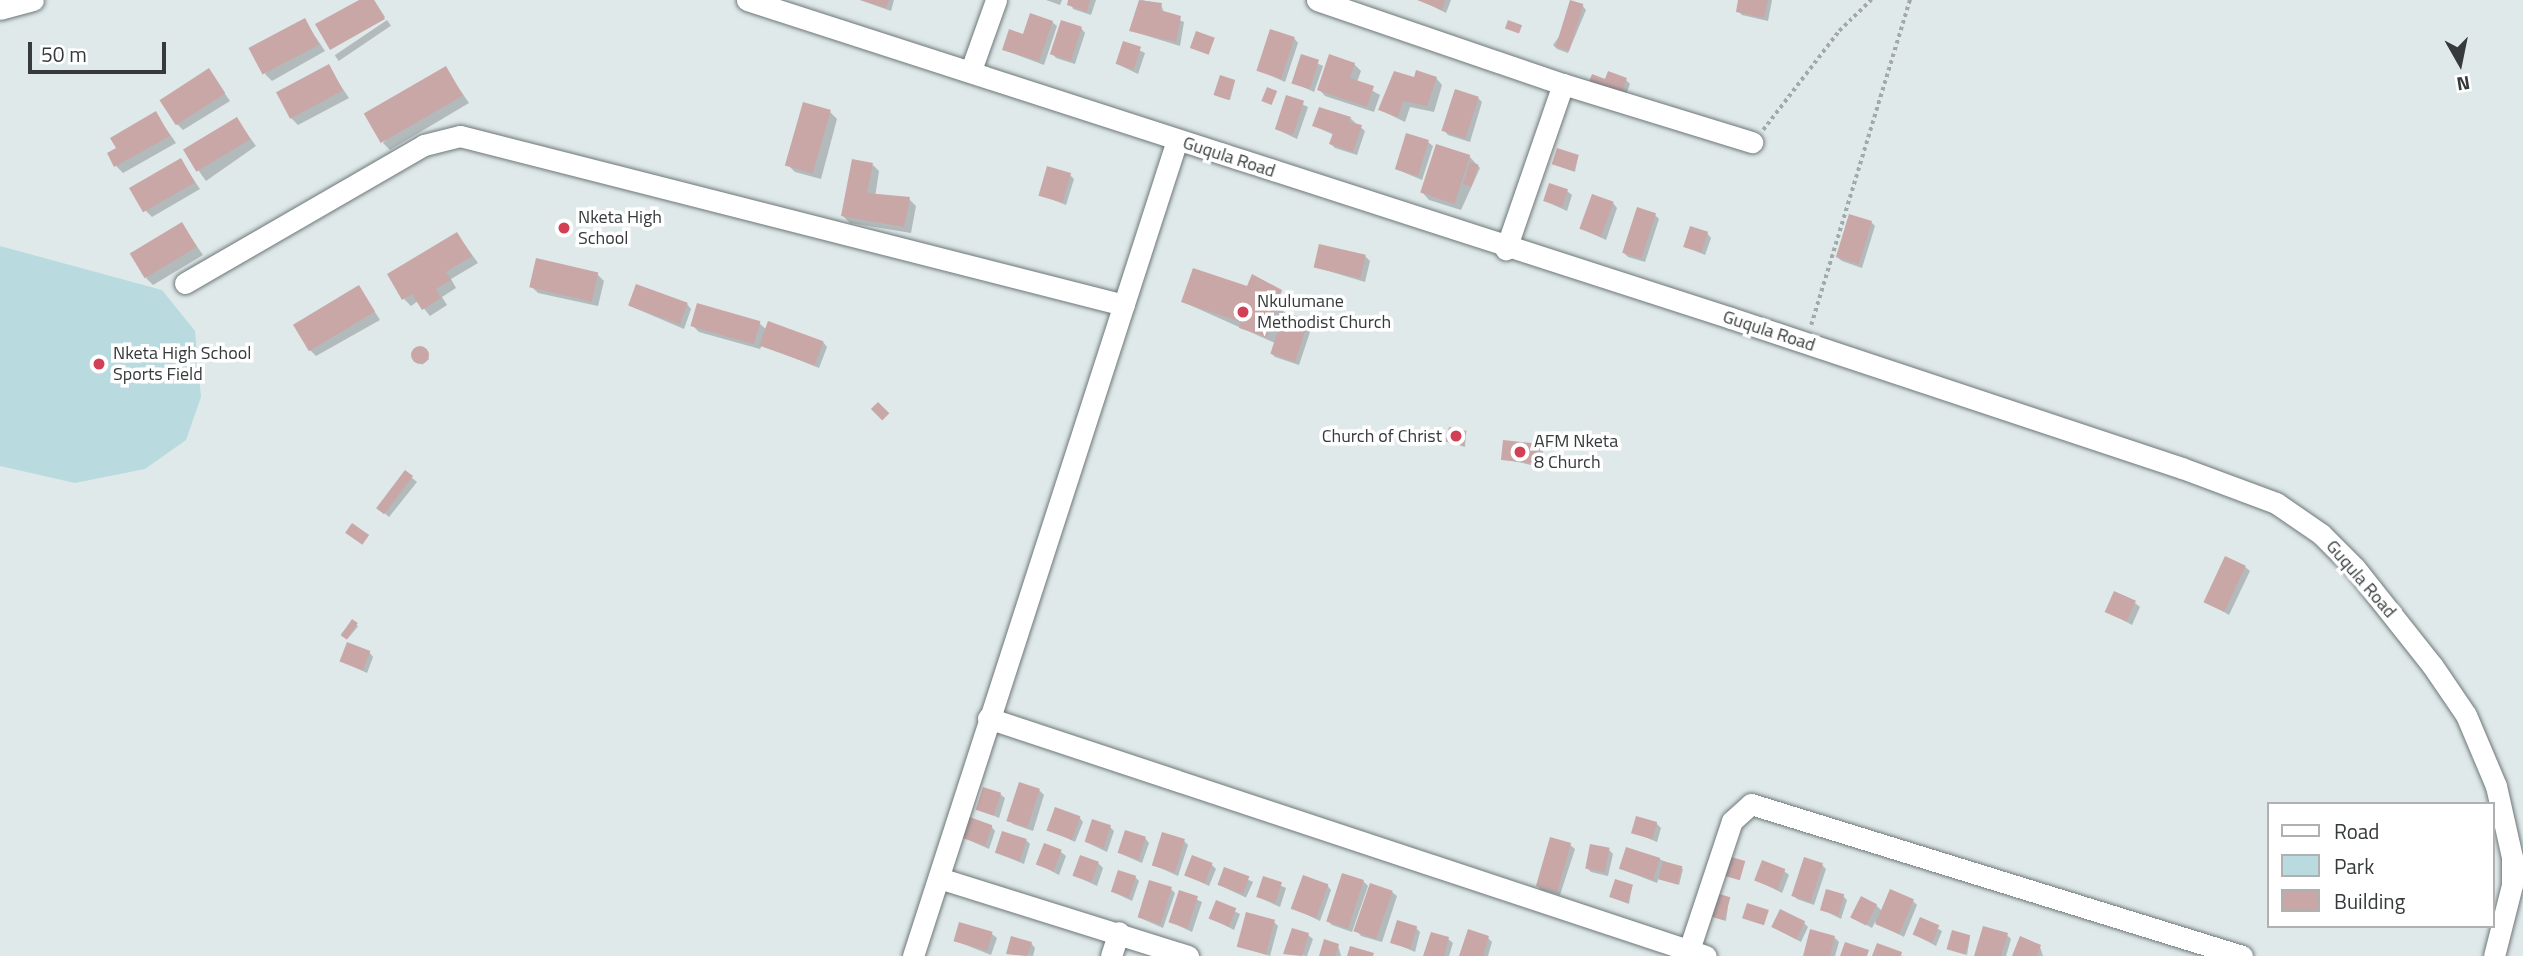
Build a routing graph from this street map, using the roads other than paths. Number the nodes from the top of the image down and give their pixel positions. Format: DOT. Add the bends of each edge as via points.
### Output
graph roads {
  1 [pos="33,0"];
  2 [pos="747,0"];
  3 [pos="996,0"];
  4 [pos="1317,0"];
  5 [pos="0,9"];
  6 [pos="971,70"];
  7 [pos="1563,84"];
  8 [pos="1177,140"];
  9 [pos="1752,142"];
  10 [pos="1506,249"];
  11 [pos="185,283"];
  12 [pos="1124,305"];
  13 [pos="988,718"];
  14 [pos="939,878"];
  15 [pos="1119,932"];
  16 [pos="1694,954"];
  17 [pos="912,956"];
  18 [pos="1111,956"];
  19 [pos="1188,956"];
  20 [pos="2242,956"];
  21 [pos="2494,956"];
  1 -- 5 [label="street"];
  2 -- 6 [label="street, Guqula Road"];
  3 -- 6 [label="street"];
  4 -- 7 [label="street"];
  6 -- 8 [label="street, Guqula Road"];
  7 -- 9 [label="street"];
  7 -- 10 [label="street"];
  8 -- 10 [label="street, Guqula Road"];
  8 -- 12 [label="street"];
  10 -- 21 [label="street, Guqula Road" via="2182,468 2276,503 2321,534 2355,568 2432,665 2466,715 2496,786 2508,832 2512,876"];
  11 -- 12 [label="street" via="424,145 460,136"];
  12 -- 13 [label="street"];
  13 -- 14 [label="street"];
  13 -- 16 [label="street"];
  14 -- 15 [label="street"];
  14 -- 17 [label="street"];
  15 -- 18 [label="street"];
  15 -- 19 [label="street"];
  16 -- 20 [label="street" via="1732,821 1744,807 1763,804"];
}
